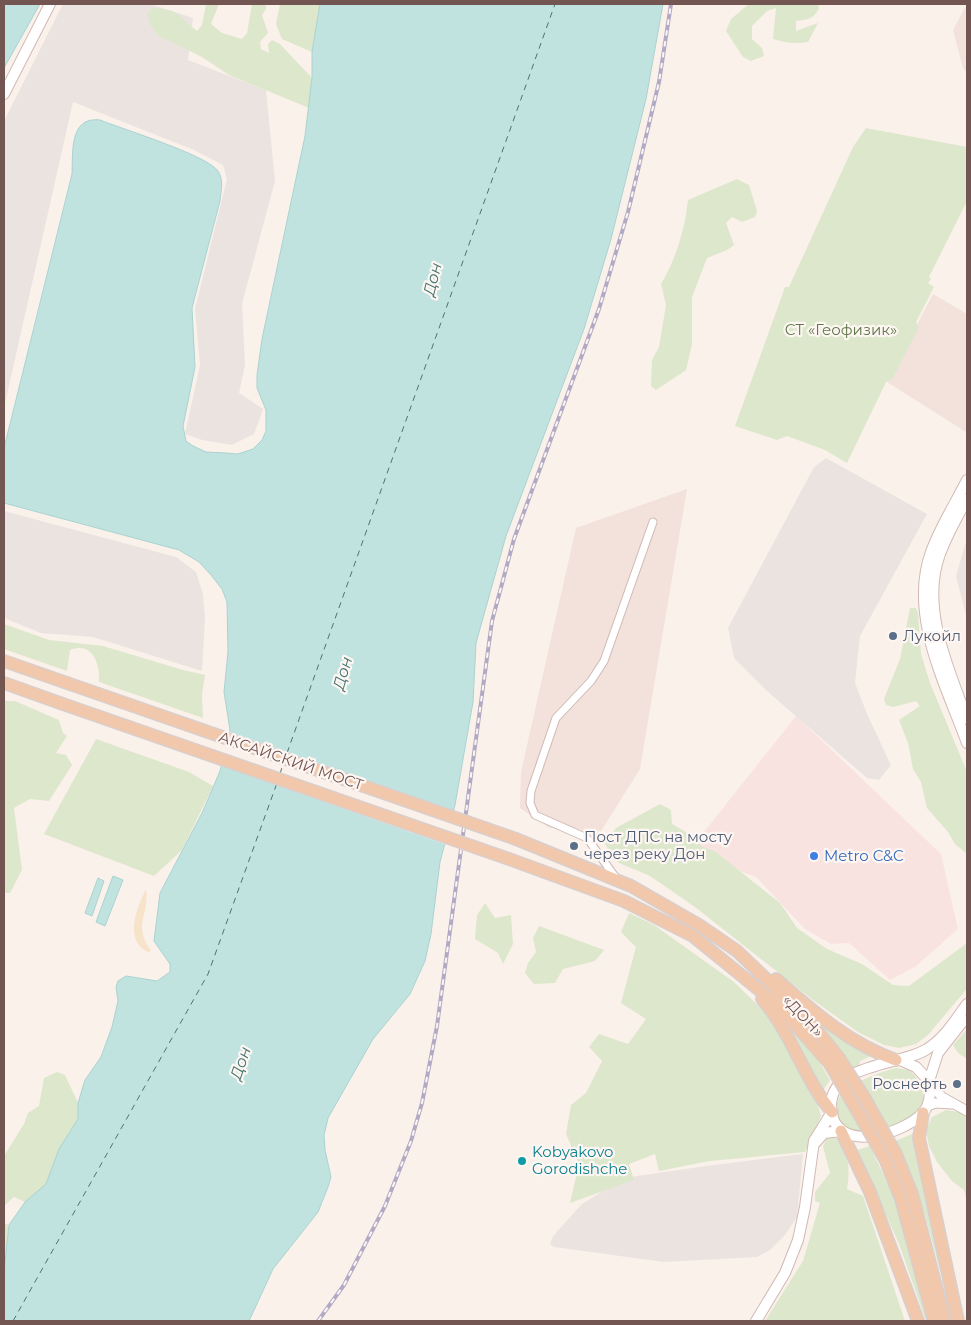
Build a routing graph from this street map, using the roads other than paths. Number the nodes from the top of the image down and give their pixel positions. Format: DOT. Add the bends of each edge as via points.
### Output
graph roads {
  1 [pos="50,4"];
  2 [pos="4,94"];
  3 [pos="967,480"];
  4 [pos="967,499"];
  5 [pos="653,522"];
  6 [pos="936,550"];
  7 [pos="4,661"];
  8 [pos="4,683"];
  9 [pos="4,691"];
  10 [pos="34,694"];
  11 [pos="967,719"];
  12 [pos="967,743"];
  13 [pos="516,839"];
  14 [pos="509,859"];
  15 [pos="617,880"];
  16 [pos="737,951"];
  17 [pos="716,955"];
  18 [pos="967,1004"];
  19 [pos="967,1015"];
  20 [pos="898,1060"];
  21 [pos="834,1061"];
  22 [pos="929,1082"];
  23 [pos="958,1106"];
  24 [pos="925,1110"];
  25 [pos="967,1111"];
  26 [pos="832,1112"];
  27 [pos="841,1130"];
  28 [pos="811,1152"];
  29 [pos="891,1157"];
  30 [pos="756,1321"];
  31 [pos="918,1321"];
  32 [pos="934,1321"];
  33 [pos="945,1321"];
  34 [pos="958,1321"];
  1 -- 2 [label="main road"];
  3 -- 6 [label="main road"];
  4 -- 6 [label="main road"];
  5 -- 15 [label="street" via="604,660 591,681 556,718 531,791 530,803 536,815 587,838"];
  6 -- 11 [label="main road" via="936,624"];
  6 -- 12 [label="main road" via="925,576 927,624"];
  7 -- 13 [label="main road, АКСАЙСКИЙ МОСТ, bridge"];
  8 -- 10 [label="main road"];
  9 -- 10 [label="main road"];
  10 -- 14 [label="main road, АКСАЙСКИЙ МОСТ, bridge"];
  13 -- 15 [label="main road, «ДОН»"];
  14 -- 17 [label="main road, «ДОН»" via="624,901 693,936"];
  15 -- 16 [label="main road, «ДОН»" via="699,925"];
  16 -- 20 [label="main road" via="766,970 828,1025 867,1048"];
  16 -- 21 [label="main road, «ДОН»" via="808,1019"];
  17 -- 21 [label="main road, «ДОН»" via="779,1006"];
  17 -- 26 [label="main road" via="772,1010 786,1030 822,1100"];
  18 -- 20 [label="main road" via="929,1048"];
  19 -- 22 [label="main road" via="938,1053"];
  20 -- 22 [label="main road" via="916,1067"];
  20 -- 26 [label="main road" via="871,1066 848,1078 832,1097"];
  21 -- 29 [label="main road, «ДОН», bridge" via="864,1097"];
  22 -- 23 [label="street" via="942,1097"];
  22 -- 24 [label="main road"];
  23 -- 24 [label="street" via="946,1103"];
  23 -- 25 [label="street"];
  24 -- 27 [label="main road" via="882,1135 864,1138"];
  24 -- 34 [label="main road" via="919,1138"];
  26 -- 27 [label="main road"];
  26 -- 28 [label="main road" via="817,1134"];
  27 -- 28 [label="main road" via="824,1134"];
  27 -- 31 [label="main road" via="870,1192"];
  28 -- 30 [label="main road" via="800,1232 785,1273"];
  29 -- 32 [label="main road"];
  29 -- 33 [label="main road, «ДОН»" via="912,1194"];
}
